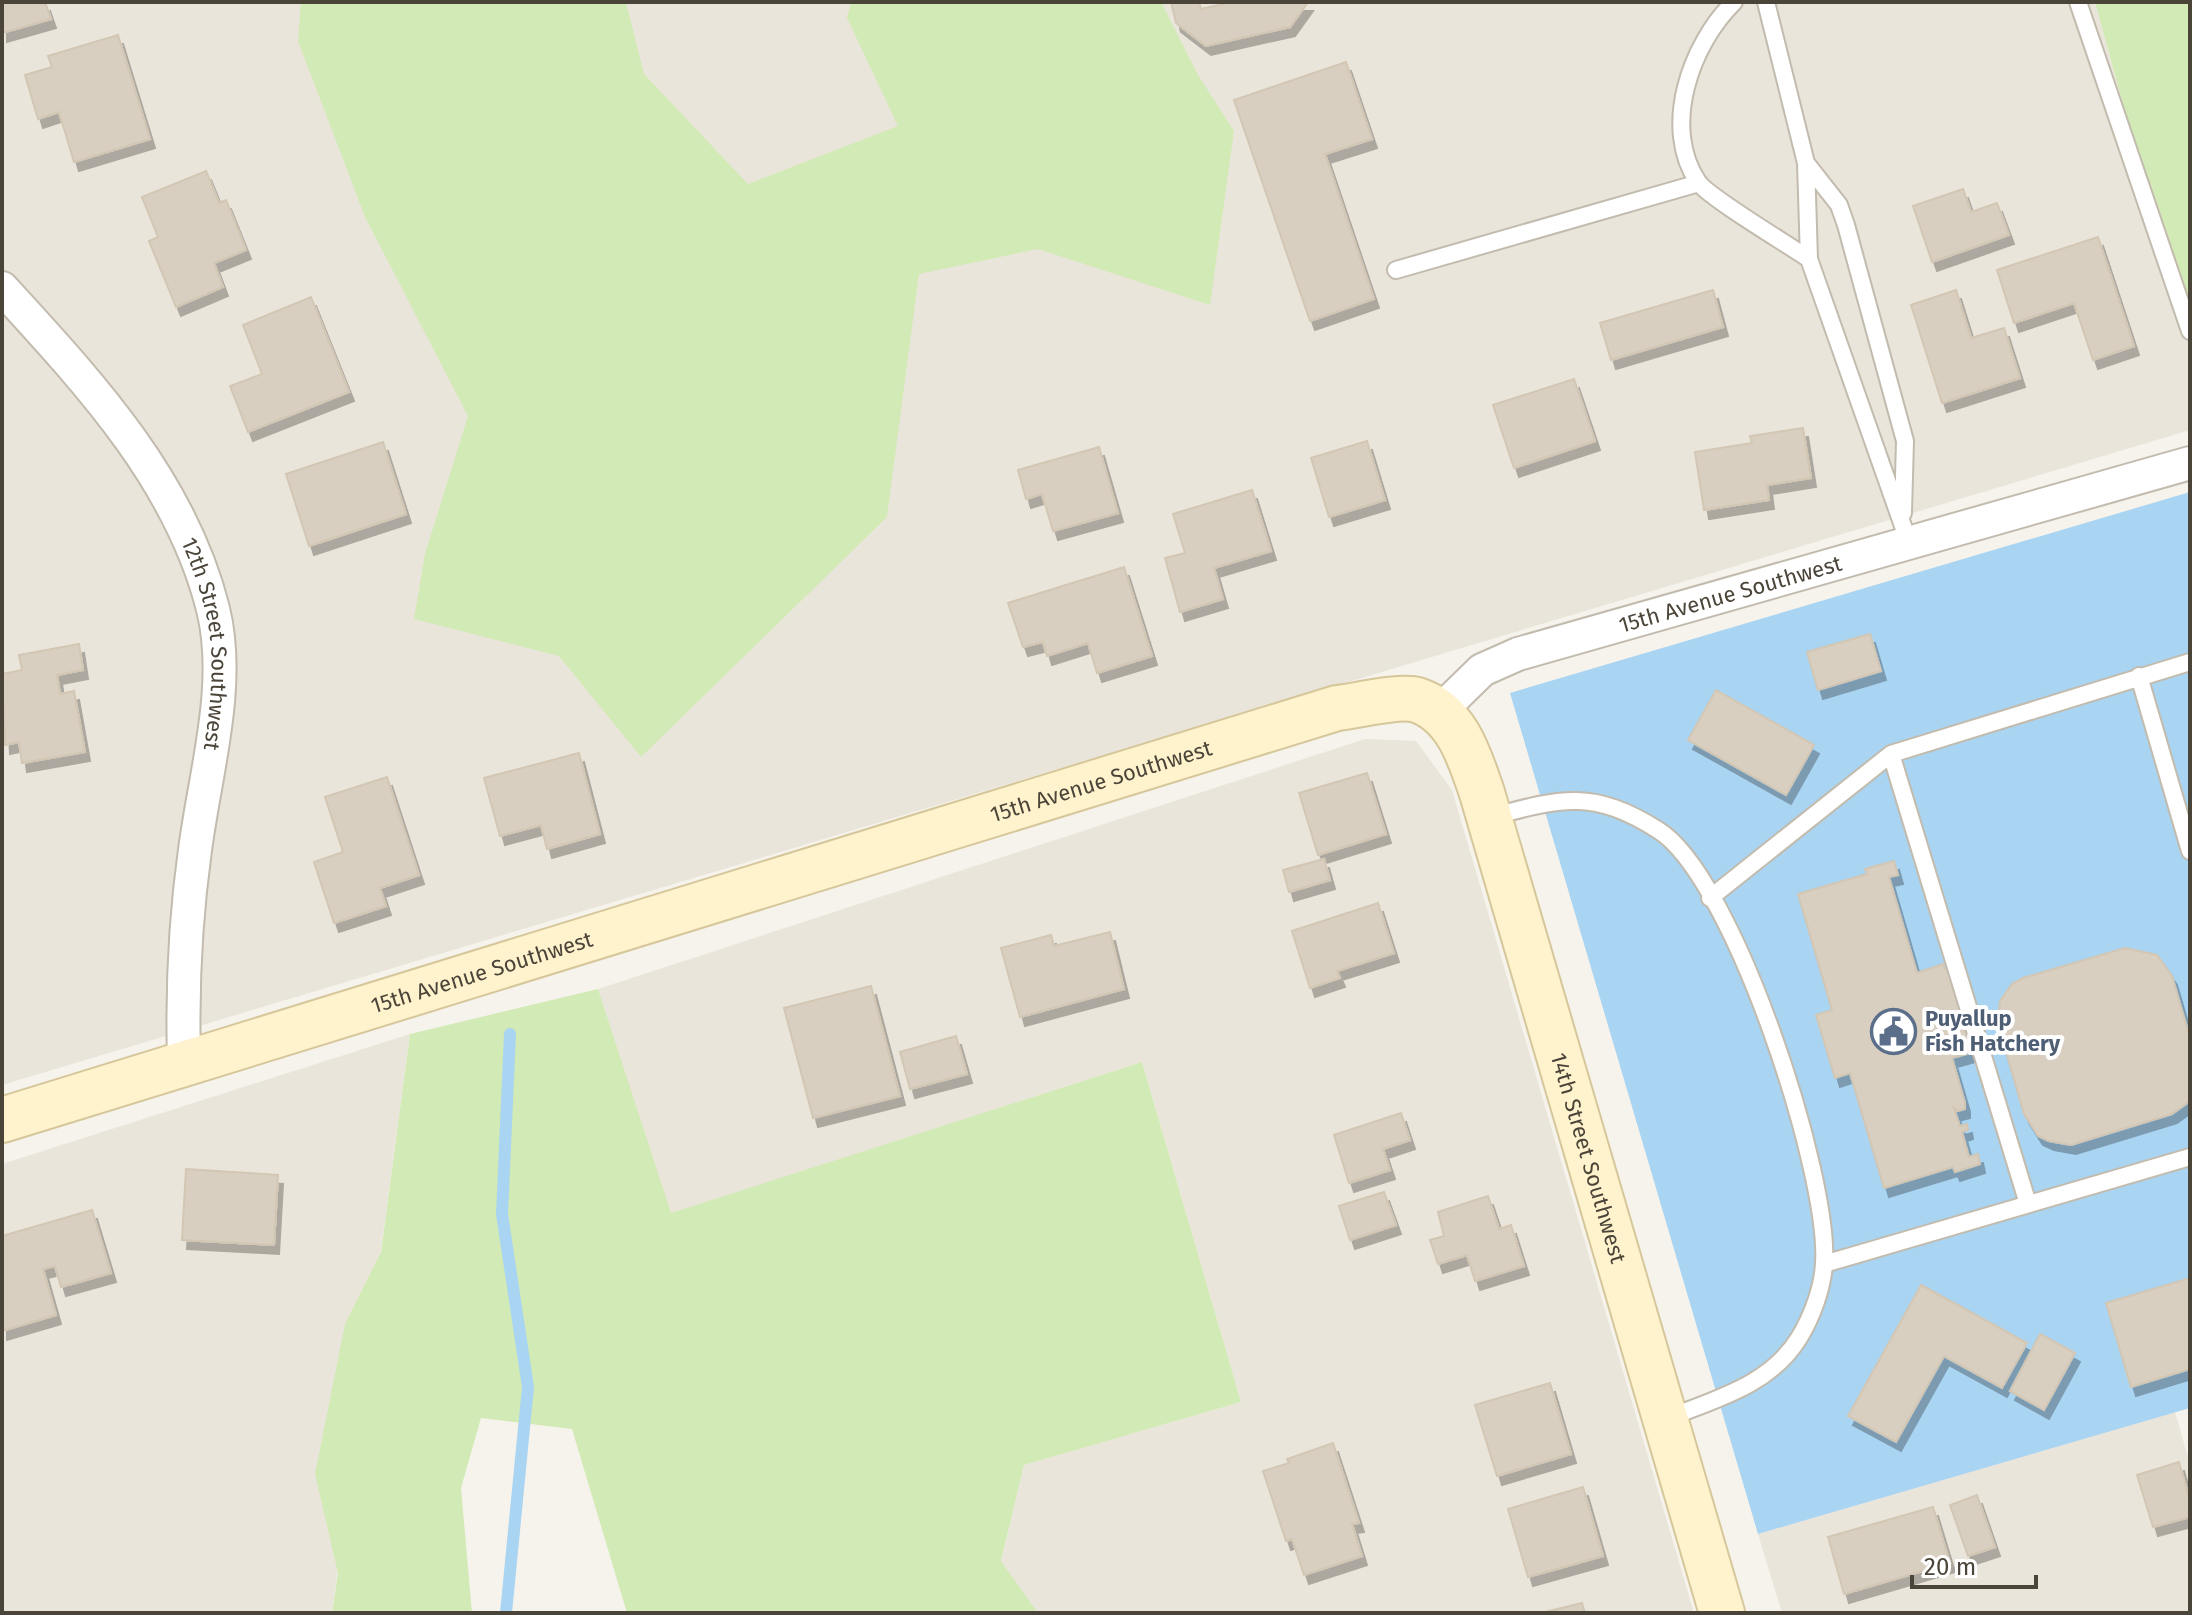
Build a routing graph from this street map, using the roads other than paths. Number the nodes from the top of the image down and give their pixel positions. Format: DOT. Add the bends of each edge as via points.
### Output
graph roads {
  1 [pos="1734,2"];
  2 [pos="1766,2"];
  3 [pos="2078,2"];
  4 [pos="1806,163"];
  5 [pos="1699,183"];
  6 [pos="1809,259"];
  7 [pos="1396,270"];
  8 [pos="2,288"];
  9 [pos="2190,331"];
  10 [pos="2190,463"];
  11 [pos="1906,534"];
  12 [pos="2190,662"];
  13 [pos="2139,676"];
  14 [pos="1439,712"];
  15 [pos="1891,754"];
  16 [pos="1490,818"];
  17 [pos="2190,851"];
  18 [pos="1710,898"];
  19 [pos="184,1061"];
  20 [pos="2,1120"];
  21 [pos="2190,1157"];
  22 [pos="2028,1204"];
  23 [pos="1824,1264"];
  24 [pos="1665,1419"];
  25 [pos="1722,1613"];
  1 -- 5 [label="lane" via="1706,35 1686,87 1681,116 1685,153"];
  2 -- 4 [label="lane"];
  3 -- 9 [label="lane"];
  4 -- 6 [label="lane"];
  4 -- 11 [label="lane" via="1839,205 1905,441"];
  5 -- 6 [label="lane"];
  5 -- 7 [label="lane"];
  6 -- 11 [label="lane"];
  8 -- 19 [label="street, 12th Street Southwest" via="74,367 165,488 213,609 218,692 182,977"];
  10 -- 11 [label="street, 15th Avenue Southwest"];
  11 -- 14 [label="street, 15th Avenue Southwest" via="1518,654 1482,670"];
  12 -- 13 [label="lane"];
  13 -- 15 [label="lane"];
  13 -- 17 [label="lane"];
  14 -- 16 [label="street, 14th Street Southwest" via="1470,758"];
  14 -- 19 [label="street, 15th Avenue Southwest" via="1415,699 1337,708 577,945"];
  15 -- 18 [label="lane"];
  15 -- 22 [label="lane"];
  16 -- 18 [label="lane" via="1552,801 1580,799 1609,806 1661,831 1682,852"];
  16 -- 24 [label="street, 14th Street Southwest"];
  18 -- 23 [label="lane" via="1740,956 1794,1092 1817,1190"];
  19 -- 20 [label="street, 15th Avenue Southwest"];
  21 -- 22 [label="lane"];
  22 -- 23 [label="lane"];
  23 -- 24 [label="lane" via="1817,1297 1799,1337 1768,1373"];
  24 -- 25 [label="street, 14th Street Southwest"];
}
